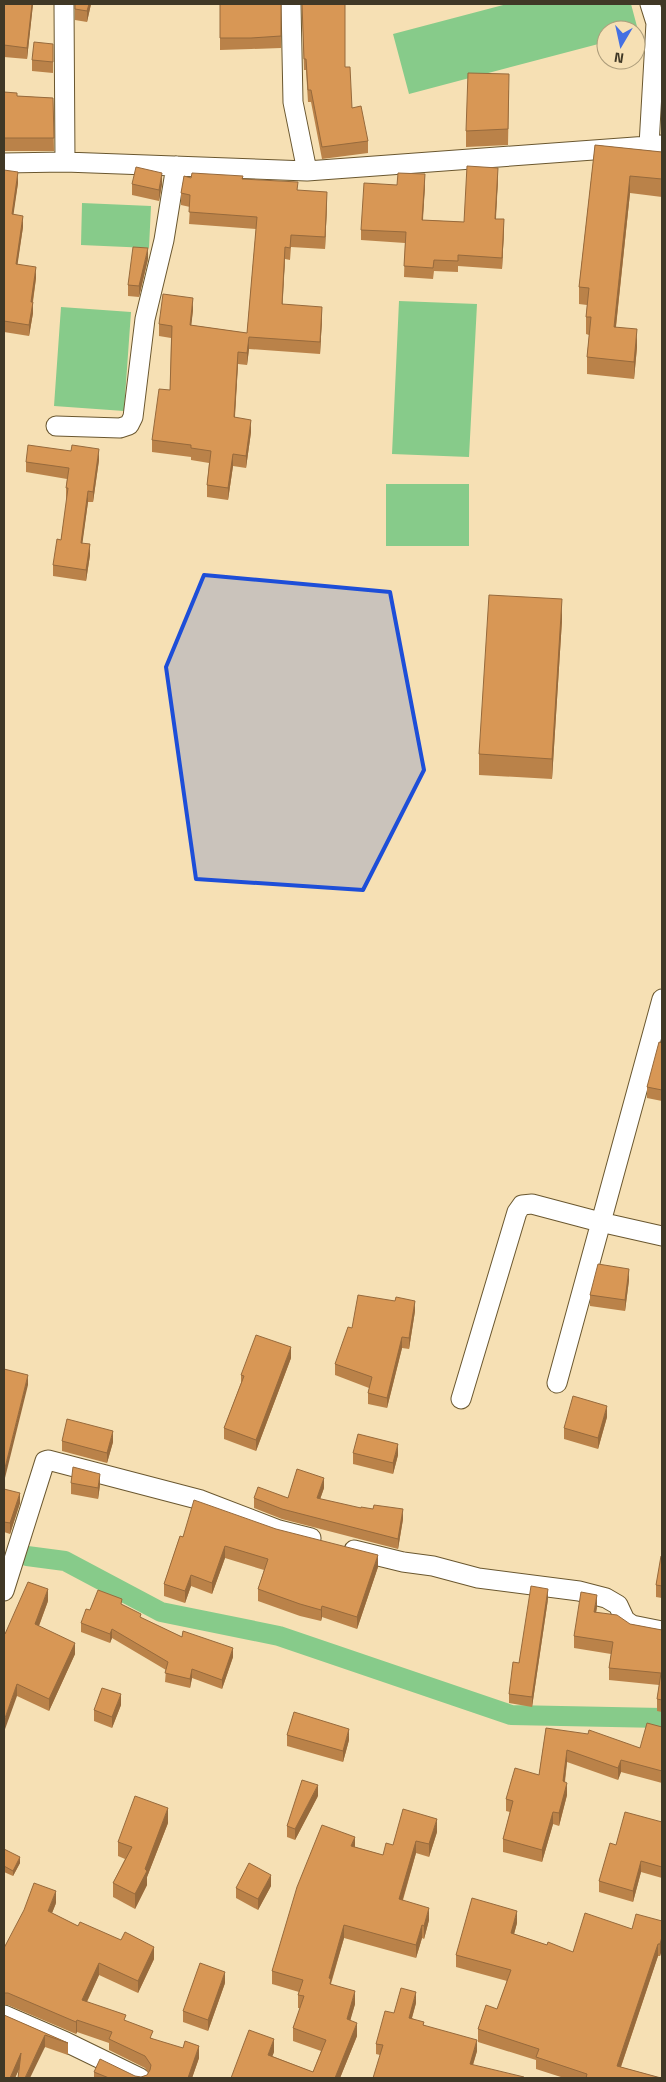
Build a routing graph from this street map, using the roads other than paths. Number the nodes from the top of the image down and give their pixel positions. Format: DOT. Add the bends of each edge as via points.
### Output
graph roads {
  1 [pos="64,4"];
  2 [pos="291,4"];
  3 [pos="650,4"];
  4 [pos="656,145"];
  5 [pos="64,162"];
  6 [pos="4,163"];
  7 [pos="176,166"];
  8 [pos="307,171"];
  9 [pos="56,426"];
  10 [pos="662,999"];
  11 [pos="600,1222"];
  12 [pos="662,1236"];
  13 [pos="557,1383"];
  14 [pos="461,1399"];
  15 [pos="4,1591"];
  16 [pos="662,1631"];
  17 [pos="4,2015"];
  18 [pos="140,2078"];
  1 -- 5 [label="street"];
  2 -- 8 [label="street" via="293,102"];
  3 -- 4 [label="street" via="656,23"];
  4 -- 8 [label="street"];
  5 -- 6 [label="street"];
  5 -- 7 [label="street"];
  7 -- 8 [label="street"];
  7 -- 9 [label="street" via="164,240 145,319 133,417 129,425 120,428"];
  10 -- 11 [label="street"];
  11 -- 12 [label="street"];
  11 -- 13 [label="street"];
  11 -- 14 [label="street" via="532,1204 522,1205 517,1212"];
  15 -- 16 [label="street" via="45,1461 48,1460 201,1500 278,1530 403,1562 478,1578 579,1591 606,1598 618,1605 625,1620 632,1625"];
  17 -- 18 [label="street"];
}
